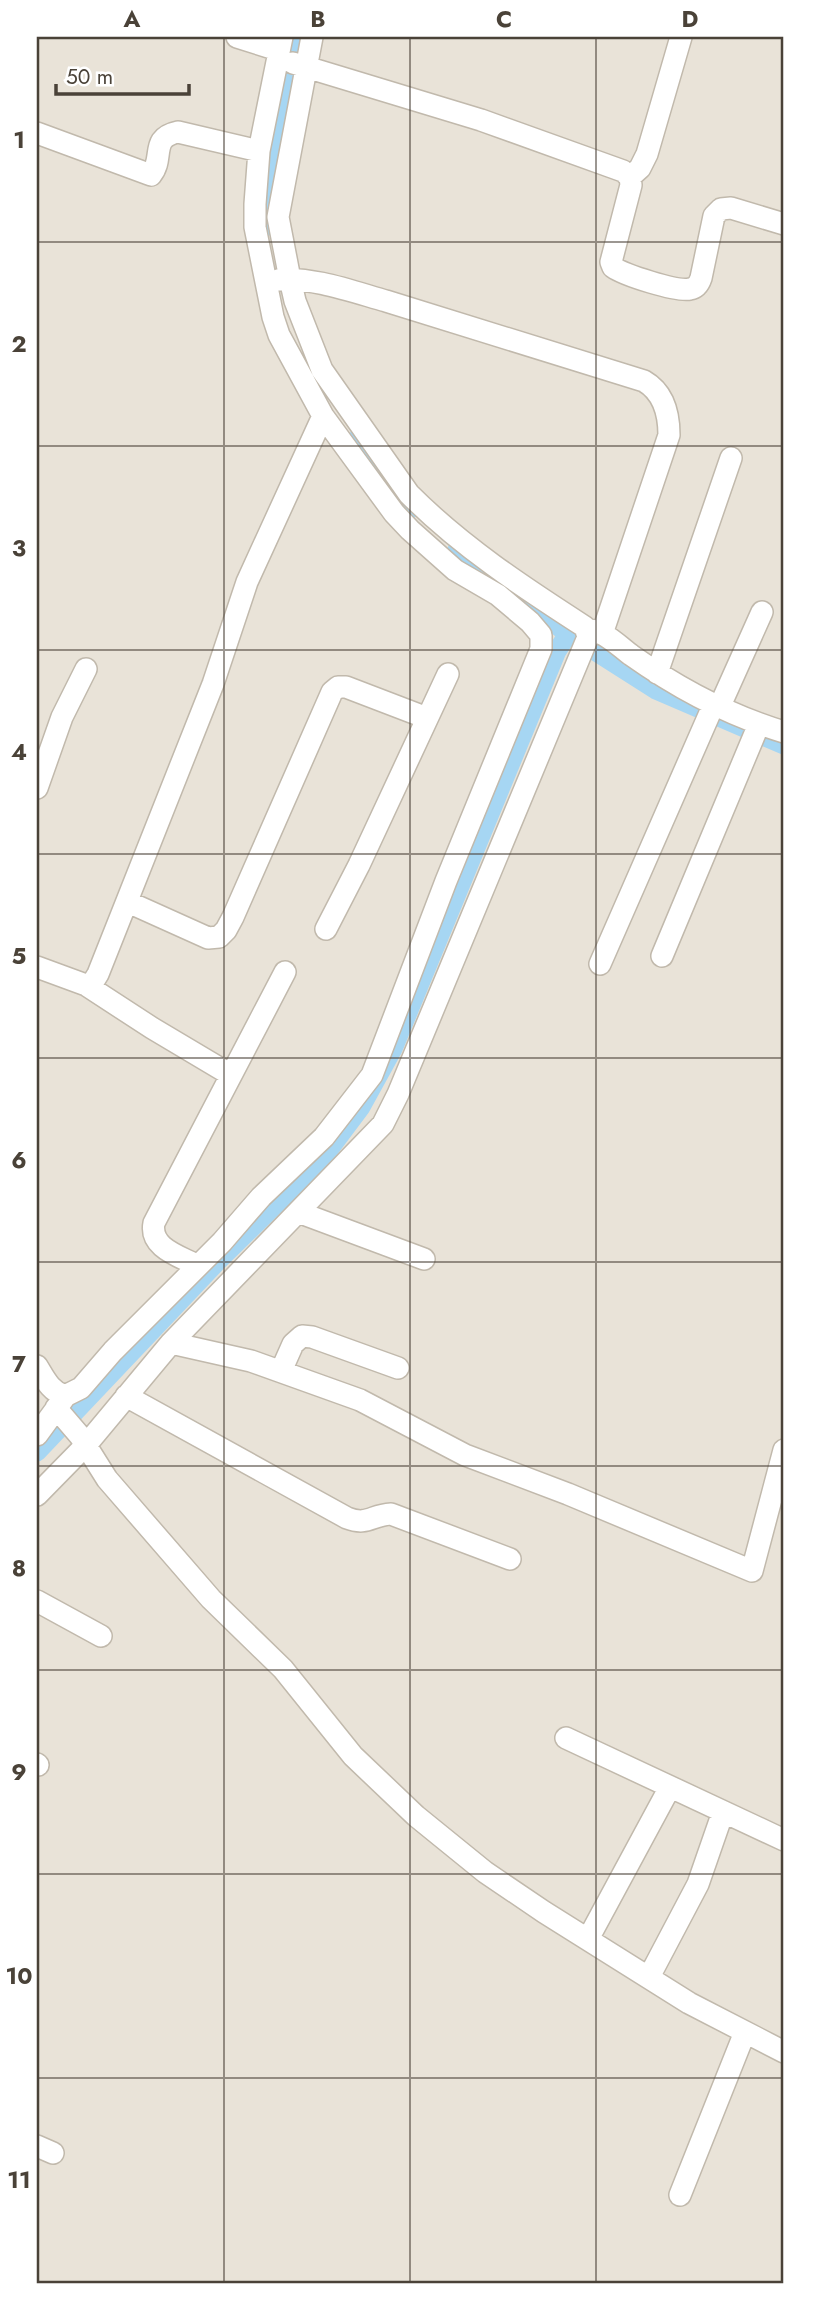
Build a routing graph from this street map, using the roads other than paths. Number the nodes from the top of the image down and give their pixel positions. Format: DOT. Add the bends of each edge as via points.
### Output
graph roads {
  1 [pos="237,37"];
  2 [pos="312,37"];
  3 [pos="681,37"];
  4 [pos="287,56"];
  5 [pos="37,133"];
  6 [pos="259,151"];
  7 [pos="630,177"];
  8 [pos="784,224"];
  9 [pos="279,280"];
  10 [pos="323,416"];
  11 [pos="730,458"];
  12 [pos="762,612"];
  13 [pos="590,639"];
  14 [pos="86,669"];
  15 [pos="657,673"];
  16 [pos="448,674"];
  17 [pos="712,711"];
  18 [pos="427,719"];
  19 [pos="755,732"];
  20 [pos="784,733"];
  21 [pos="37,788"];
  22 [pos="128,902"];
  23 [pos="326,929"];
  24 [pos="662,956"];
  25 [pos="600,964"];
  26 [pos="37,967"];
  27 [pos="285,972"];
  28 [pos="86,985"];
  29 [pos="231,1075"];
  30 [pos="298,1212"];
  31 [pos="424,1259"];
  32 [pos="198,1266"];
  33 [pos="171,1343"];
  34 [pos="37,1366"];
  35 [pos="398,1368"];
  36 [pos="281,1371"];
  37 [pos="126,1396"];
  38 [pos="62,1407"];
  39 [pos="37,1435"];
  40 [pos="83,1440"];
  41 [pos="784,1450"];
  42 [pos="37,1495"];
  43 [pos="510,1559"];
  44 [pos="37,1601"];
  45 [pos="101,1636"];
  46 [pos="566,1738"];
  47 [pos="670,1787"];
  48 [pos="723,1812"];
  49 [pos="784,1840"];
  50 [pos="588,1939"];
  51 [pos="649,1977"];
  52 [pos="746,2032"];
  53 [pos="784,2053"];
  54 [pos="680,2195"];
  1 -- 4 [label="street"];
  2 -- 4 [label="street"];
  3 -- 7 [label="street" via="647,154"];
  4 -- 6 [label="street"];
  4 -- 7 [label="street" via="481,120"];
  4 -- 9 [label="street"];
  5 -- 6 [label="street" via="151,175 160,142 168,134 178,132"];
  6 -- 9 [label="street" via="255,227"];
  7 -- 8 [label="street" via="611,262 626,274 691,289 701,278 714,216 721,209"];
  9 -- 10 [label="street" via="273,317"];
  9 -- 13 [label="street" via="295,301 322,370 409,494 503,574"];
  9 -- 13 [label="street" via="345,289 645,381 655,388 670,435"];
  10 -- 22 [label="street" via="247,582 213,684"];
  10 -- 32 [label="street" via="410,530 455,570 498,595 530,622 541,635 541,649 372,1076 324,1136"];
  11 -- 15 [label="street"];
  12 -- 17 [label="street"];
  13 -- 15 [label="street"];
  13 -- 30 [label="street" via="383,1124"];
  14 -- 21 [label="street" via="62,717"];
  15 -- 17 [label="street"];
  16 -- 18 [label="street"];
  17 -- 19 [label="street"];
  17 -- 25 [label="street"];
  18 -- 22 [label="street" via="359,690 338,687 332,692 233,917 219,937 208,938"];
  18 -- 23 [label="street"];
  19 -- 20 [label="street"];
  19 -- 24 [label="street"];
  22 -- 28 [label="street" via="98,974"];
  26 -- 28 [label="street"];
  27 -- 29 [label="street"];
  28 -- 29 [label="street"];
  29 -- 32 [label="street" via="152,1233 164,1248"];
  30 -- 31 [label="street"];
  30 -- 33 [label="street"];
  32 -- 38 [label="street"];
  33 -- 36 [label="street"];
  33 -- 37 [label="street"];
  34 -- 38 [label="street"];
  35 -- 36 [label="street" via="302,1336 293,1344"];
  36 -- 41 [label="street" via="360,1400 465,1455 752,1571"];
  37 -- 40 [label="street"];
  37 -- 43 [label="street" via="347,1518 367,1522 391,1514"];
  38 -- 39 [label="street"];
  38 -- 40 [label="street"];
  40 -- 42 [label="street"];
  40 -- 50 [label="street" via="107,1479 211,1599 294,1681 353,1756 485,1872"];
  44 -- 45 [label="street"];
  46 -- 47 [label="street"];
  47 -- 48 [label="street"];
  47 -- 50 [label="street"];
  48 -- 49 [label="street"];
  48 -- 51 [label="street" via="698,1884"];
  50 -- 51 [label="street"];
  51 -- 52 [label="street"];
  52 -- 53 [label="street"];
  52 -- 54 [label="street"];
}
